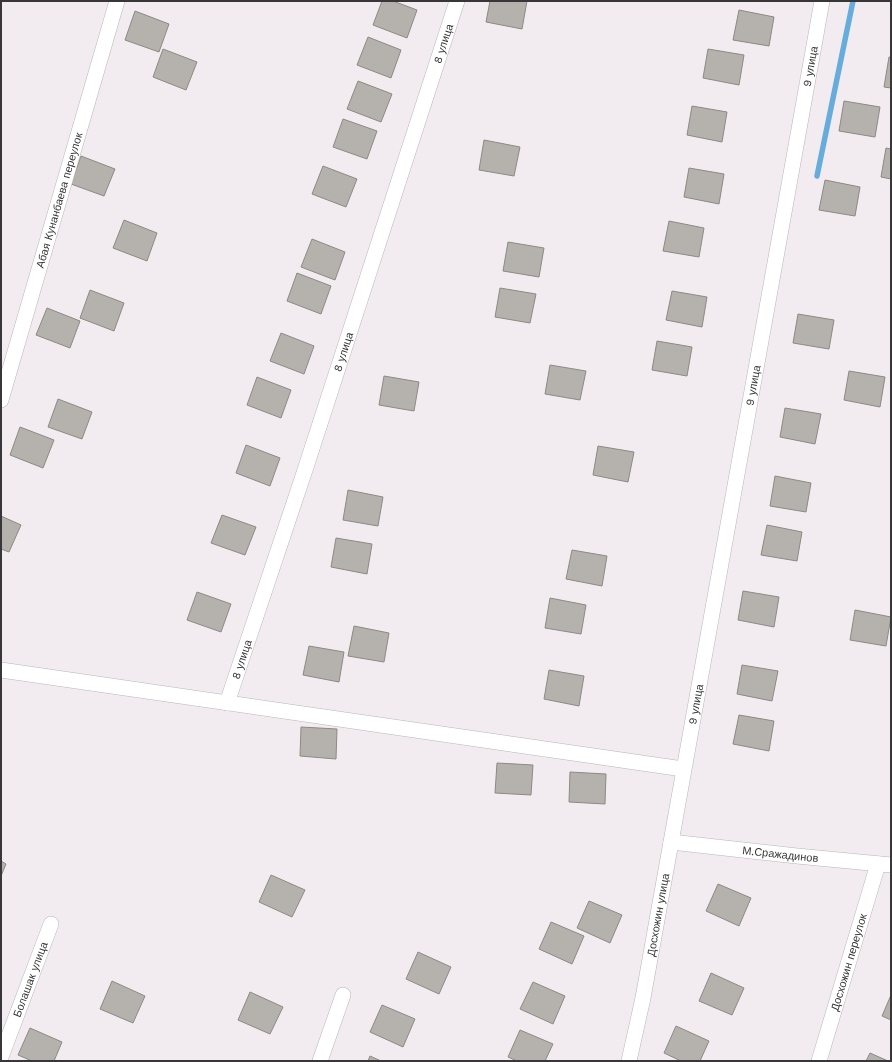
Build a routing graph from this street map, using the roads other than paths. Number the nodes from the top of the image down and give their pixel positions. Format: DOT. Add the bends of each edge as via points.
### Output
graph roads {
  1 [pos="117,1"];
  2 [pos="457,1"];
  3 [pos="822,1"];
  4 [pos="1,400"];
  5 [pos="1,670"];
  6 [pos="227,703"];
  7 [pos="683,769"];
  8 [pos="671,842"];
  9 [pos="885,864"];
  10 [pos="51,924"];
  11 [pos="343,995"];
  12 [pos="1,1057"];
  13 [pos="320,1061"];
  14 [pos="629,1061"];
  15 [pos="819,1061"];
  1 -- 4 [label="street, Абая Кунанбаева переулок"];
  2 -- 6 [label="street, 8 улица" via="308,463"];
  3 -- 7 [label="street, 9 улица"];
  5 -- 6 [label="street"];
  6 -- 7 [label="street"];
  7 -- 8 [label="street, Досхожин улица"];
  8 -- 9 [label="street, М.Сражадинов"];
  8 -- 14 [label="street, Досхожин улица"];
  9 -- 15 [label="street, Досхожин переулок"];
  10 -- 12 [label="street, Болашак улица"];
  11 -- 13 [label="street"];
}
